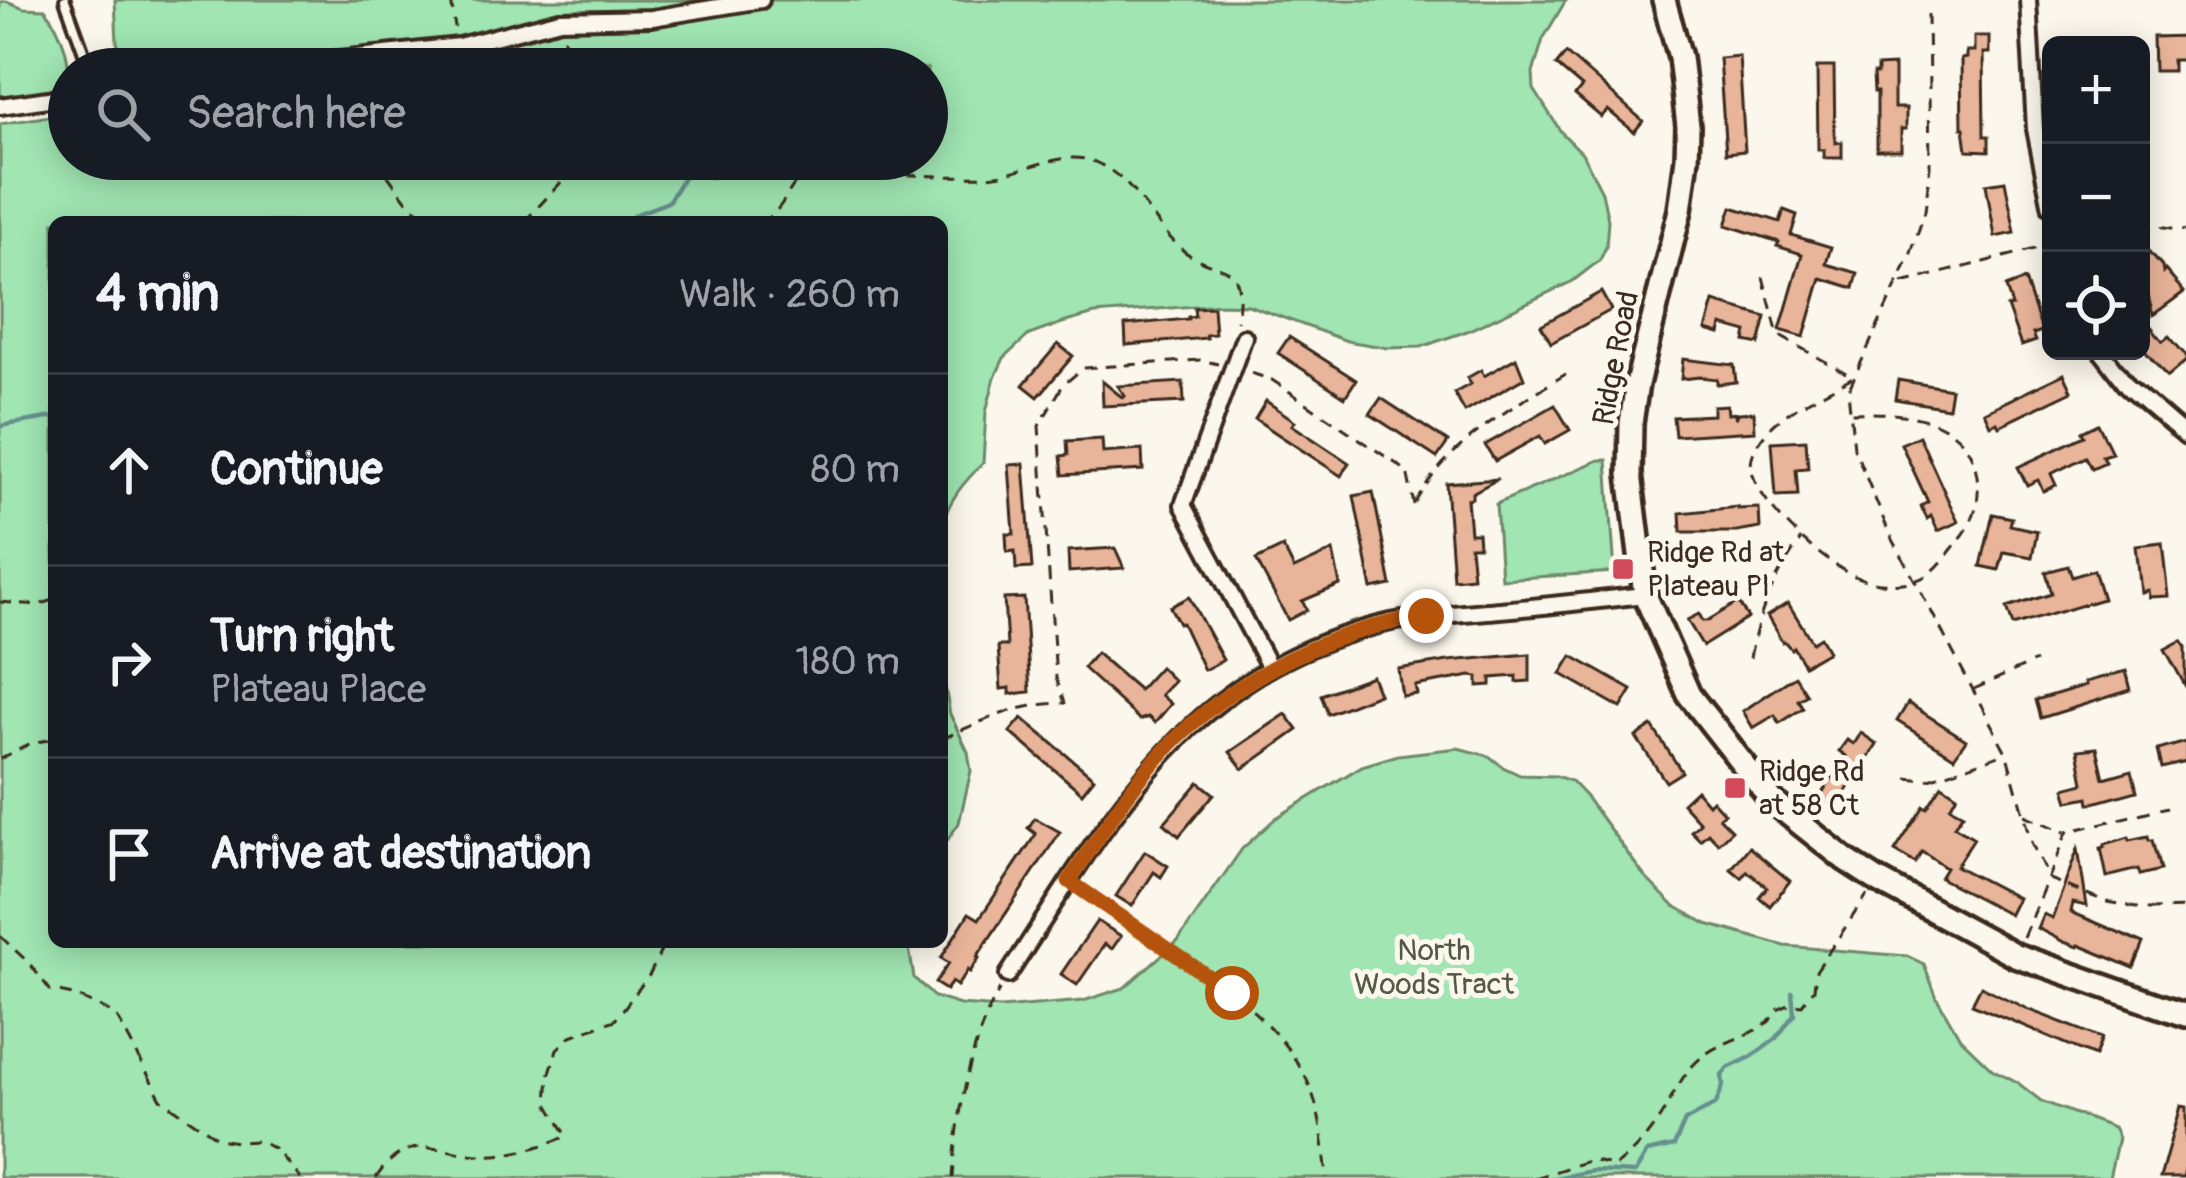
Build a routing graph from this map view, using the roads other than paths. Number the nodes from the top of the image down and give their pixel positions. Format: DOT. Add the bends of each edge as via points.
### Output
graph roads {
  1 [pos="65,0"];
  2 [pos="761,0"];
  3 [pos="1664,0"];
  4 [pos="2028,0"];
  5 [pos="82,48"];
  6 [pos="441,48"];
  7 [pos="48,99"];
  8 [pos="0,106"];
  9 [pos="2042,164"];
  10 [pos="1244,337"];
  11 [pos="2108,360"];
  12 [pos="2184,429"];
  13 [pos="1645,595"];
  14 [pos="1270,668"];
  15 [pos="1008,975"];
  16 [pos="2186,1015"];
  1 -- 5 [label="lane"];
  2 -- 6 [label="street" via="652,18 560,20"];
  3 -- 13 [label="street, Ridge Road" via="1680,57 1687,158 1631,423"];
  4 -- 9 [label="street"];
  7 -- 8 [label="street"];
  10 -- 14 [label="street" via="1183,505"];
  11 -- 12 [label="street"];
  13 -- 14 [label="street" via="1407,619 1336,638"];
  13 -- 16 [label="street, Ridge Road" via="1689,695 1772,801 1846,860 2015,955"];
  14 -- 15 [label="street" via="1162,753"];
}
